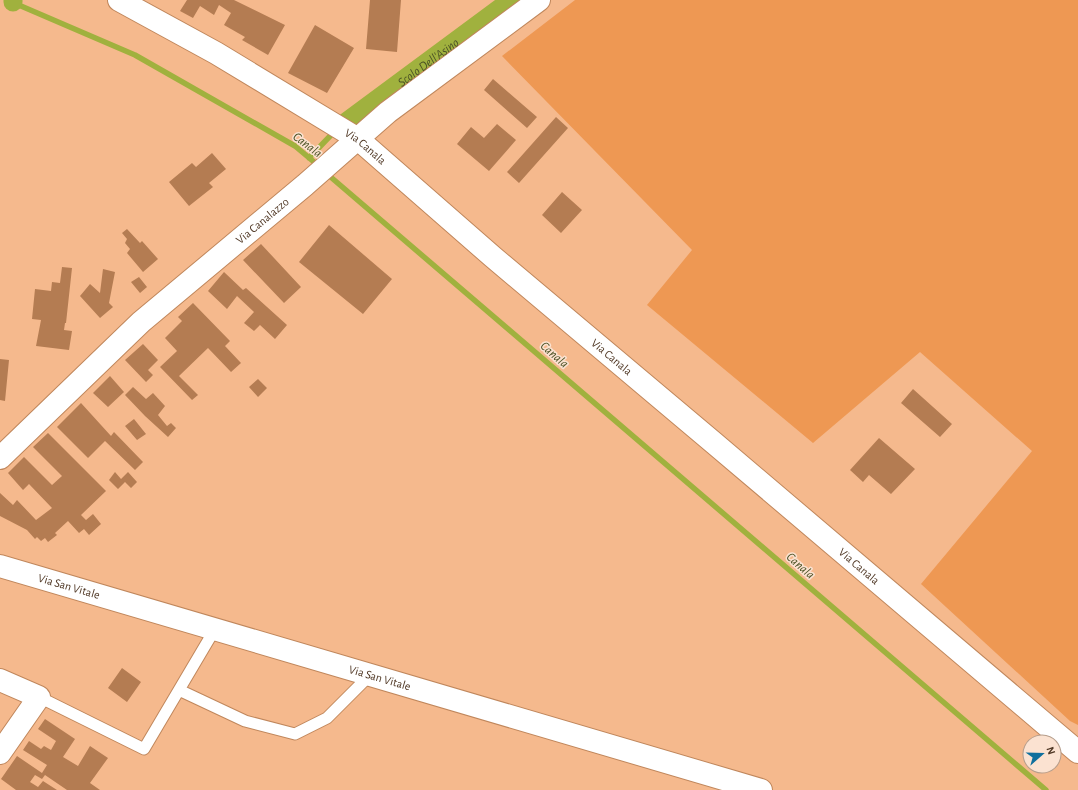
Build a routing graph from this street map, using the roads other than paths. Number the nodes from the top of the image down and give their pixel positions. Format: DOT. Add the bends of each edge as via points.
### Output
graph roads {
  1 [pos="119,0"];
  2 [pos="539,0"];
  3 [pos="354,143"];
  4 [pos="0,458"];
  5 [pos="0,566"];
  6 [pos="216,629"];
  7 [pos="370,675"];
  8 [pos="0,680"];
  9 [pos="179,690"];
  10 [pos="39,697"];
  11 [pos="1078,752"];
  12 [pos="0,753"];
  13 [pos="761,790"];
  1 -- 3 [label="street, Via Canala" via="216,53"];
  2 -- 3 [label="street, Via Canalazzo" via="388,112"];
  3 -- 4 [label="street, Via Canalazzo" via="141,322"];
  3 -- 11 [label="street, Via Canala" via="493,257"];
  5 -- 6 [label="street, Via San Vitale"];
  6 -- 7 [label="street, Via San Vitale"];
  6 -- 9 [label="lane"];
  7 -- 9 [label="lane" via="327,718 295,734 245,721"];
  7 -- 13 [label="street, Via San Vitale"];
  8 -- 10 [label="street"];
  9 -- 10 [label="lane" via="144,749"];
  10 -- 12 [label="street"];
}
